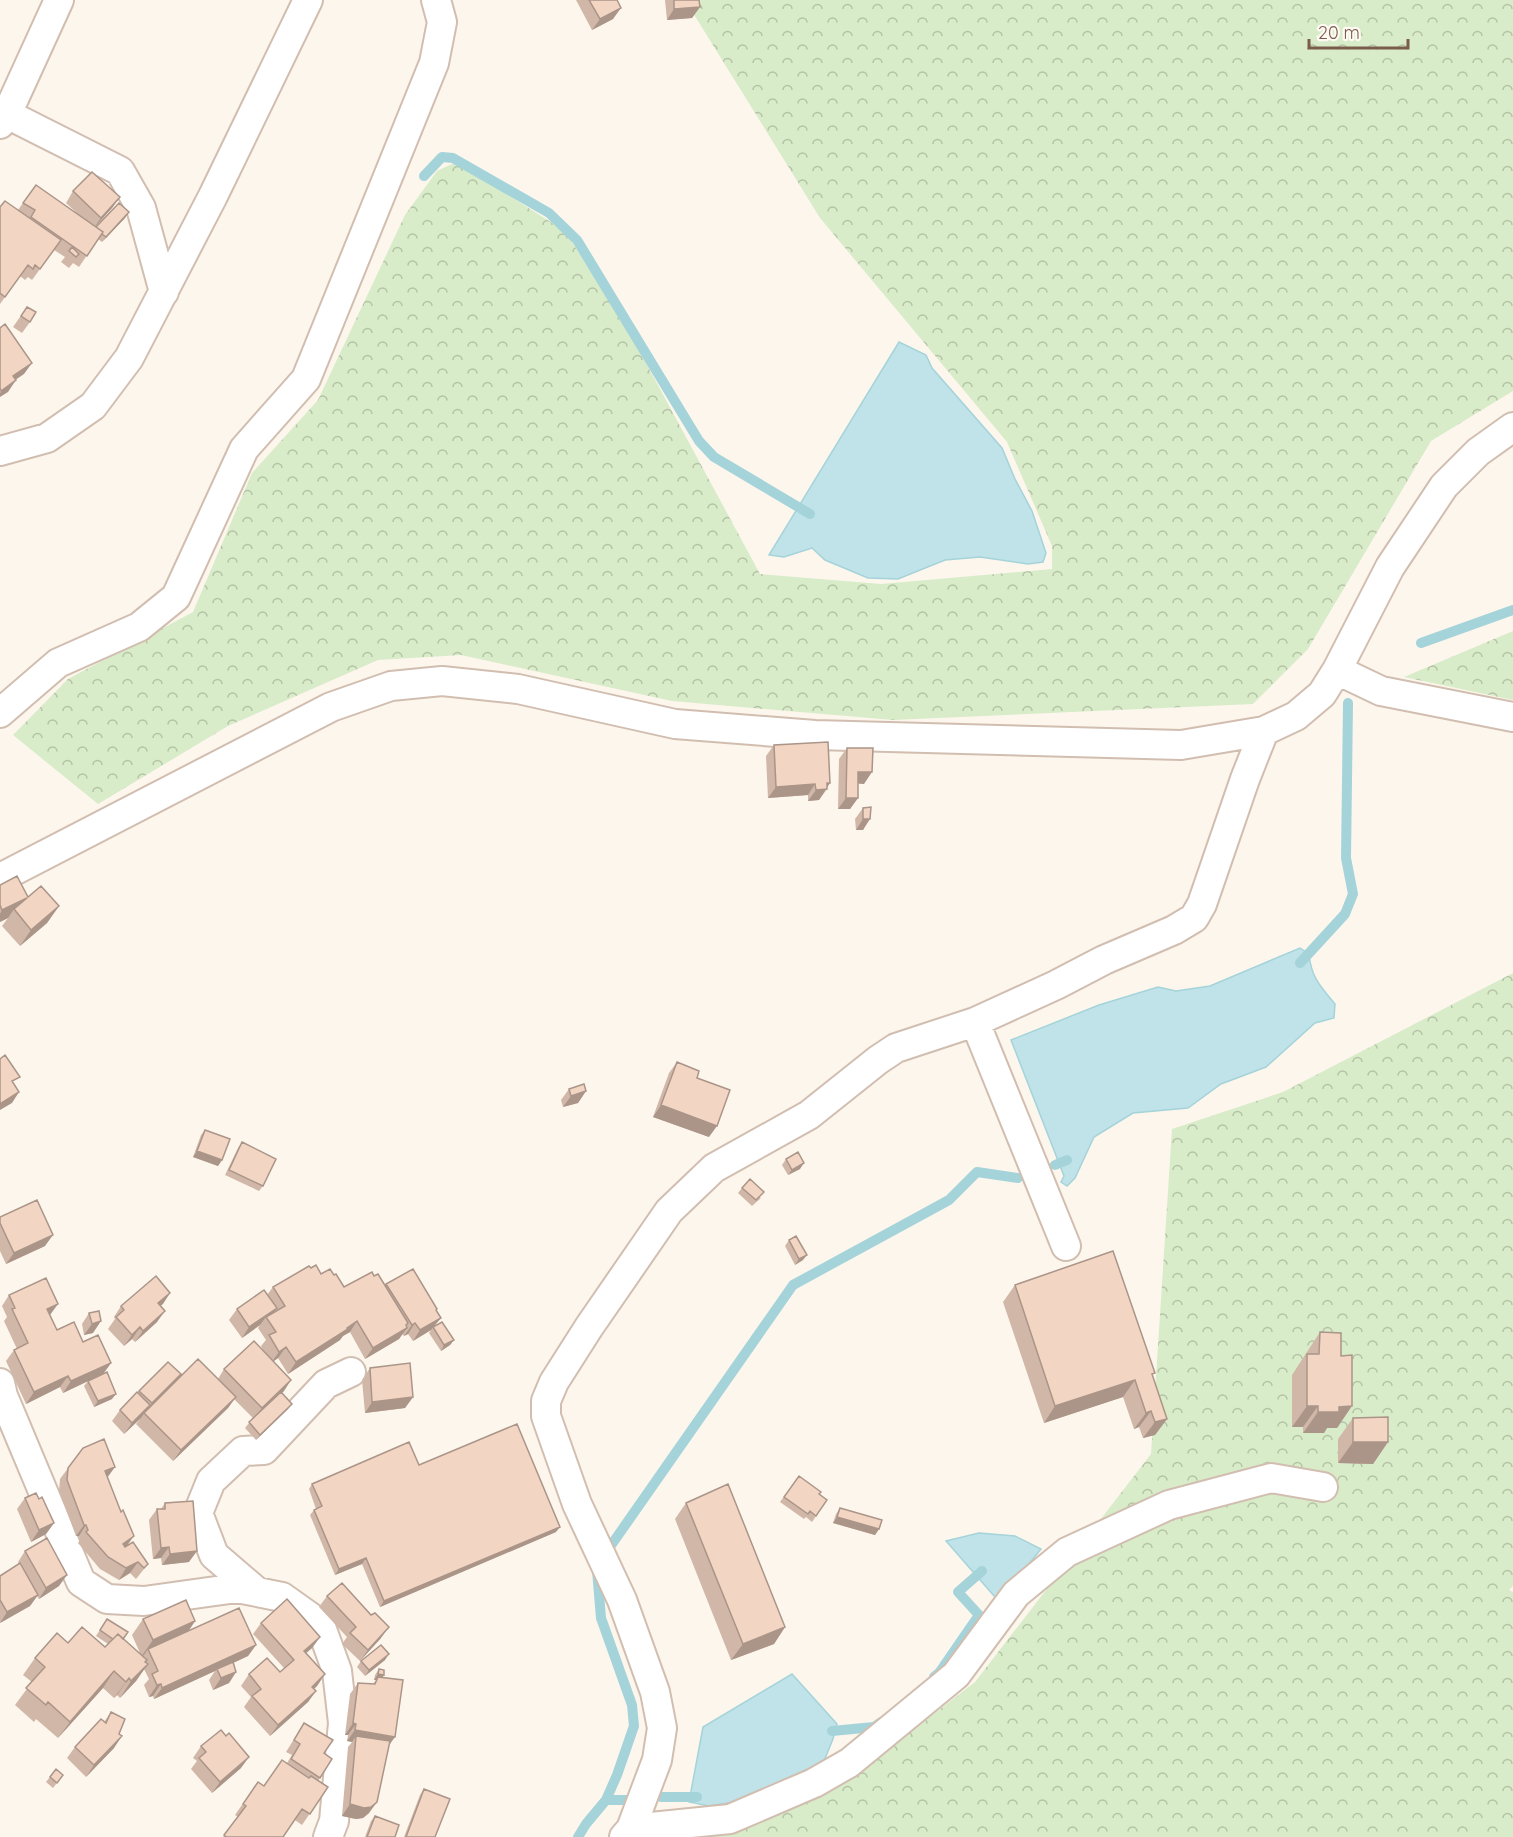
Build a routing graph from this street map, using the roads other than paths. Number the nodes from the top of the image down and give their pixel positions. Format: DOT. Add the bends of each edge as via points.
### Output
graph roads {
  1 [pos="59,0"];
  2 [pos="308,0"];
  3 [pos="441,3"];
  4 [pos="3,119"];
  5 [pos="164,292"];
  6 [pos="1513,428"];
  7 [pos="0,452"];
  8 [pos="1337,670"];
  9 [pos="0,713"];
  10 [pos="1513,717"];
  11 [pos="1264,730"];
  12 [pos="0,878"];
  13 [pos="975,1022"];
  14 [pos="1066,1246"];
  15 [pos="351,1372"];
  16 [pos="0,1383"];
  17 [pos="1323,1487"];
  18 [pos="255,1591"];
  19 [pos="628,1833"];
  20 [pos="328,1837"];
  1 -- 4 [label="street"];
  2 -- 5 [label="street"];
  3 -- 9 [label="street" via="442,22 434,63 306,379 244,449 176,597 139,627 58,663"];
  4 -- 5 [label="street" via="120,171 141,208"];
  5 -- 7 [label="street" via="129,358 93,406 47,438"];
  6 -- 8 [label="street" via="1478,452 1444,486 1390,567"];
  8 -- 10 [label="street" via="1381,691"];
  8 -- 11 [label="street" via="1322,694 1296,716"];
  11 -- 12 [label="street" via="1181,745 815,735 675,724 518,689 442,681 392,686 331,707"];
  11 -- 13 [label="street" via="1194,918"];
  13 -- 14 [label="street"];
  13 -- 19 [label="street" via="896,1048 809,1115 714,1168 669,1211 554,1382 546,1401 546,1416 577,1503 622,1600 655,1692 662,1728 657,1760"];
  15 -- 18 [label="street" via="326,1384 264,1450 243,1451 211,1481 198,1513 214,1555"];
  16 -- 18 [label="street" via="81,1582 107,1599 144,1600 237,1588"];
  17 -- 19 [label="street" via="1271,1478 1169,1505 1067,1552 1016,1594 957,1675 849,1763 814,1783 730,1819"];
  18 -- 20 [label="street" via="282,1597 320,1624 337,1671 343,1723 334,1821"];
}
